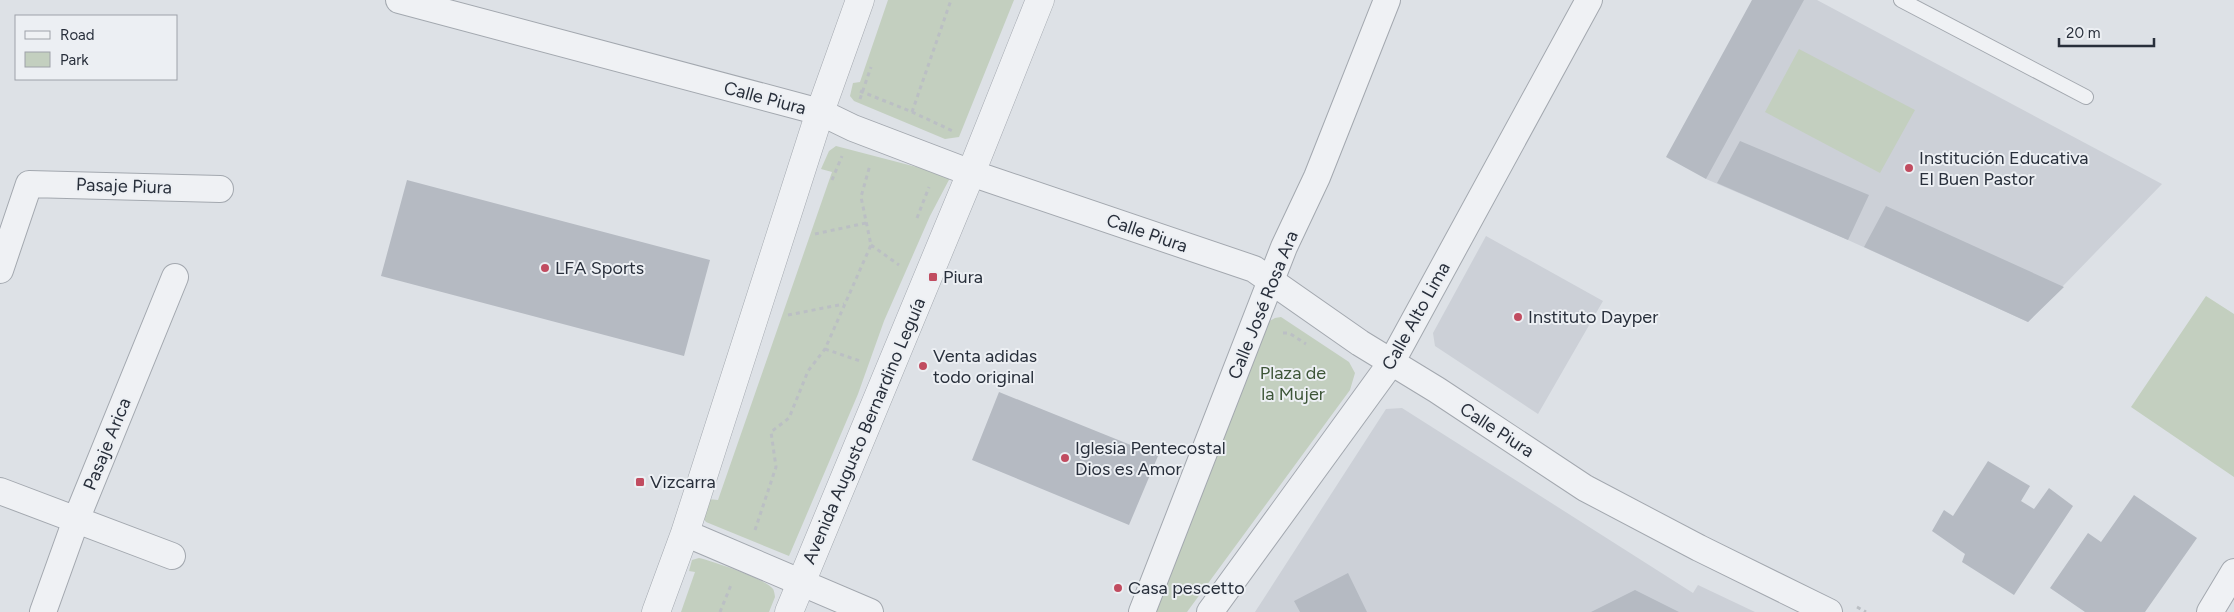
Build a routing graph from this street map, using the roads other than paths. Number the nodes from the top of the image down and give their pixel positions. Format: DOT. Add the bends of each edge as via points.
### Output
graph roads {
  1 [pos="399,0"];
  2 [pos="860,0"];
  3 [pos="1040,0"];
  4 [pos="1387,0"];
  5 [pos="1589,0"];
  6 [pos="1900,0"];
  7 [pos="2086,97"];
  8 [pos="820,112"];
  9 [pos="971,173"];
  10 [pos="220,189"];
  11 [pos="0,270"];
  12 [pos="175,276"];
  13 [pos="1272,280"];
  14 [pos="1391,363"];
  15 [pos="0,491"];
  16 [pos="76,520"];
  17 [pos="685,533"];
  18 [pos="172,556"];
  19 [pos="2234,572"];
  20 [pos="801,582"];
  21 [pos="42,612"];
  22 [pos="656,612"];
  23 [pos="789,612"];
  24 [pos="870,612"];
  25 [pos="1142,612"];
  26 [pos="1210,612"];
  27 [pos="1829,612"];
  28 [pos="2210,612"];
  1 -- 8 [label="street, Calle Piura"];
  2 -- 8 [label="street"];
  3 -- 9 [label="street, Avenida Augusto Bernardino Leguía"];
  4 -- 13 [label="street, Calle José Rosa Ara"];
  5 -- 14 [label="street, Calle Alto Lima"];
  6 -- 7 [label="lane"];
  8 -- 9 [label="street, Calle Piura"];
  8 -- 17 [label="street"];
  9 -- 13 [label="street, Calle Piura" via="1254,269"];
  9 -- 20 [label="street, Avenida Augusto Bernardino Leguía"];
  10 -- 11 [label="street, Pasaje Piura" via="29,184"];
  12 -- 16 [label="street, Pasaje Arica"];
  13 -- 14 [label="street, Calle Piura"];
  13 -- 25 [label="street, Calle José Rosa Ara"];
  14 -- 26 [label="street, Calle Alto Lima"];
  14 -- 27 [label="street, Calle Piura" via="1585,488"];
  15 -- 16 [label="street"];
  16 -- 18 [label="street"];
  16 -- 21 [label="street, Pasaje Arica"];
  17 -- 20 [label="street"];
  17 -- 22 [label="street"];
  19 -- 28 [label="street"];
  20 -- 23 [label="street, Avenida Augusto Bernardino Leguía"];
  20 -- 24 [label="street"];
}
